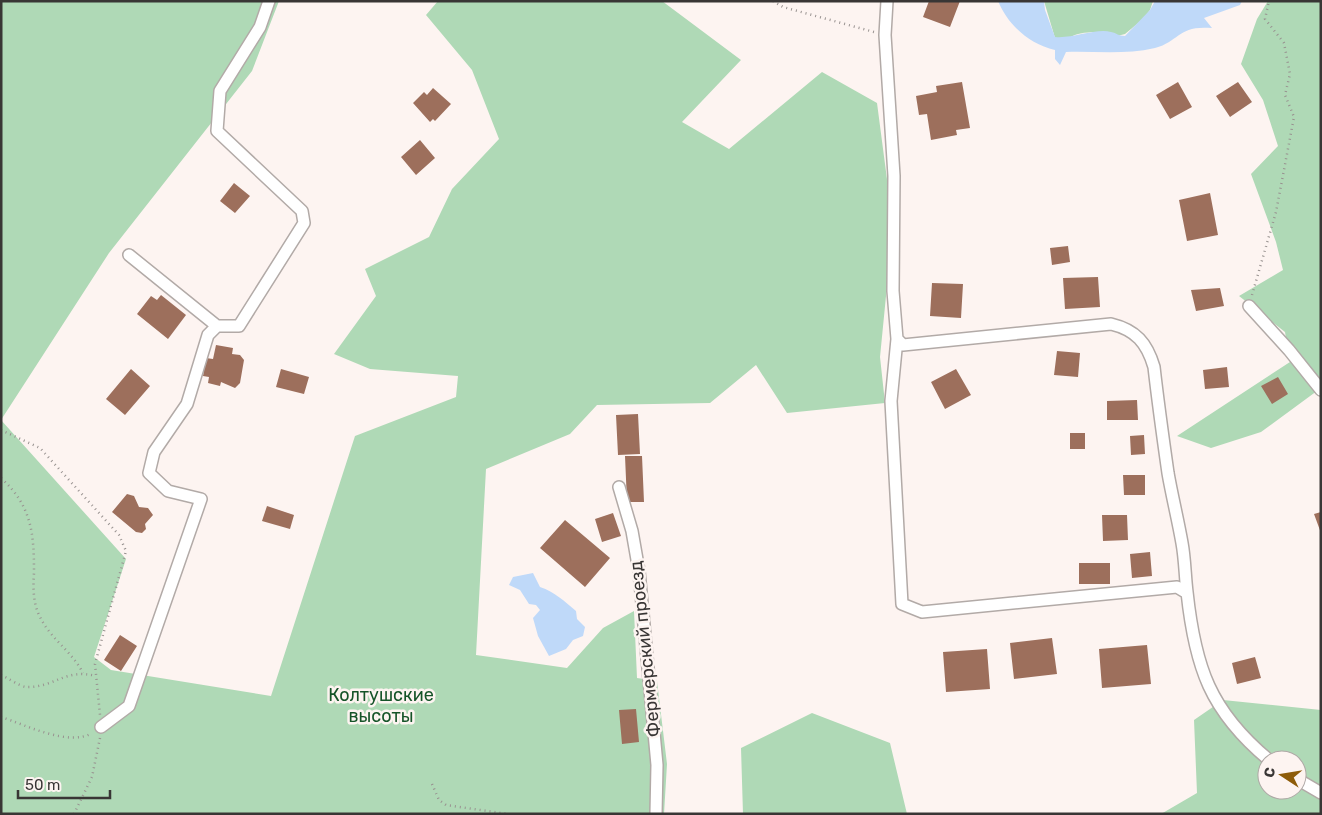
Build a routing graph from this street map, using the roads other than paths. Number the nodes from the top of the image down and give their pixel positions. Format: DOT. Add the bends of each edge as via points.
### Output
graph roads {
  1 [pos="269,1"];
  2 [pos="887,1"];
  3 [pos="129,255"];
  4 [pos="1249,306"];
  5 [pos="217,326"];
  6 [pos="898,339"];
  7 [pos="1321,390"];
  8 [pos="619,487"];
  9 [pos="1187,593"];
  10 [pos="101,727"];
  11 [pos="1257,750"];
  12 [pos="1307,785"];
  13 [pos="1321,793"];
  14 [pos="656,814"];
  1 -- 5 [label="street" via="260,27 220,91 217,131 302,211 304,223 239,326"];
  2 -- 6 [label="street" via="885,35 894,176 893,291"];
  3 -- 5 [label="street"];
  4 -- 7 [label="street"];
  5 -- 10 [label="street" via="208,335 187,404 154,452 148,473 168,491 201,499 129,706"];
  6 -- 9 [label="street" via="903,345 1112,324 1126,327 1138,335 1150,353 1154,367"];
  6 -- 9 [label="street" via="891,401 902,604 922,612 1177,587"];
  8 -- 14 [label="street, Фермерский проезд" via="639,571 657,765"];
  9 -- 11 [label="street" via="1203,675 1224,714"];
  12 -- 13 [label="street"];
}
